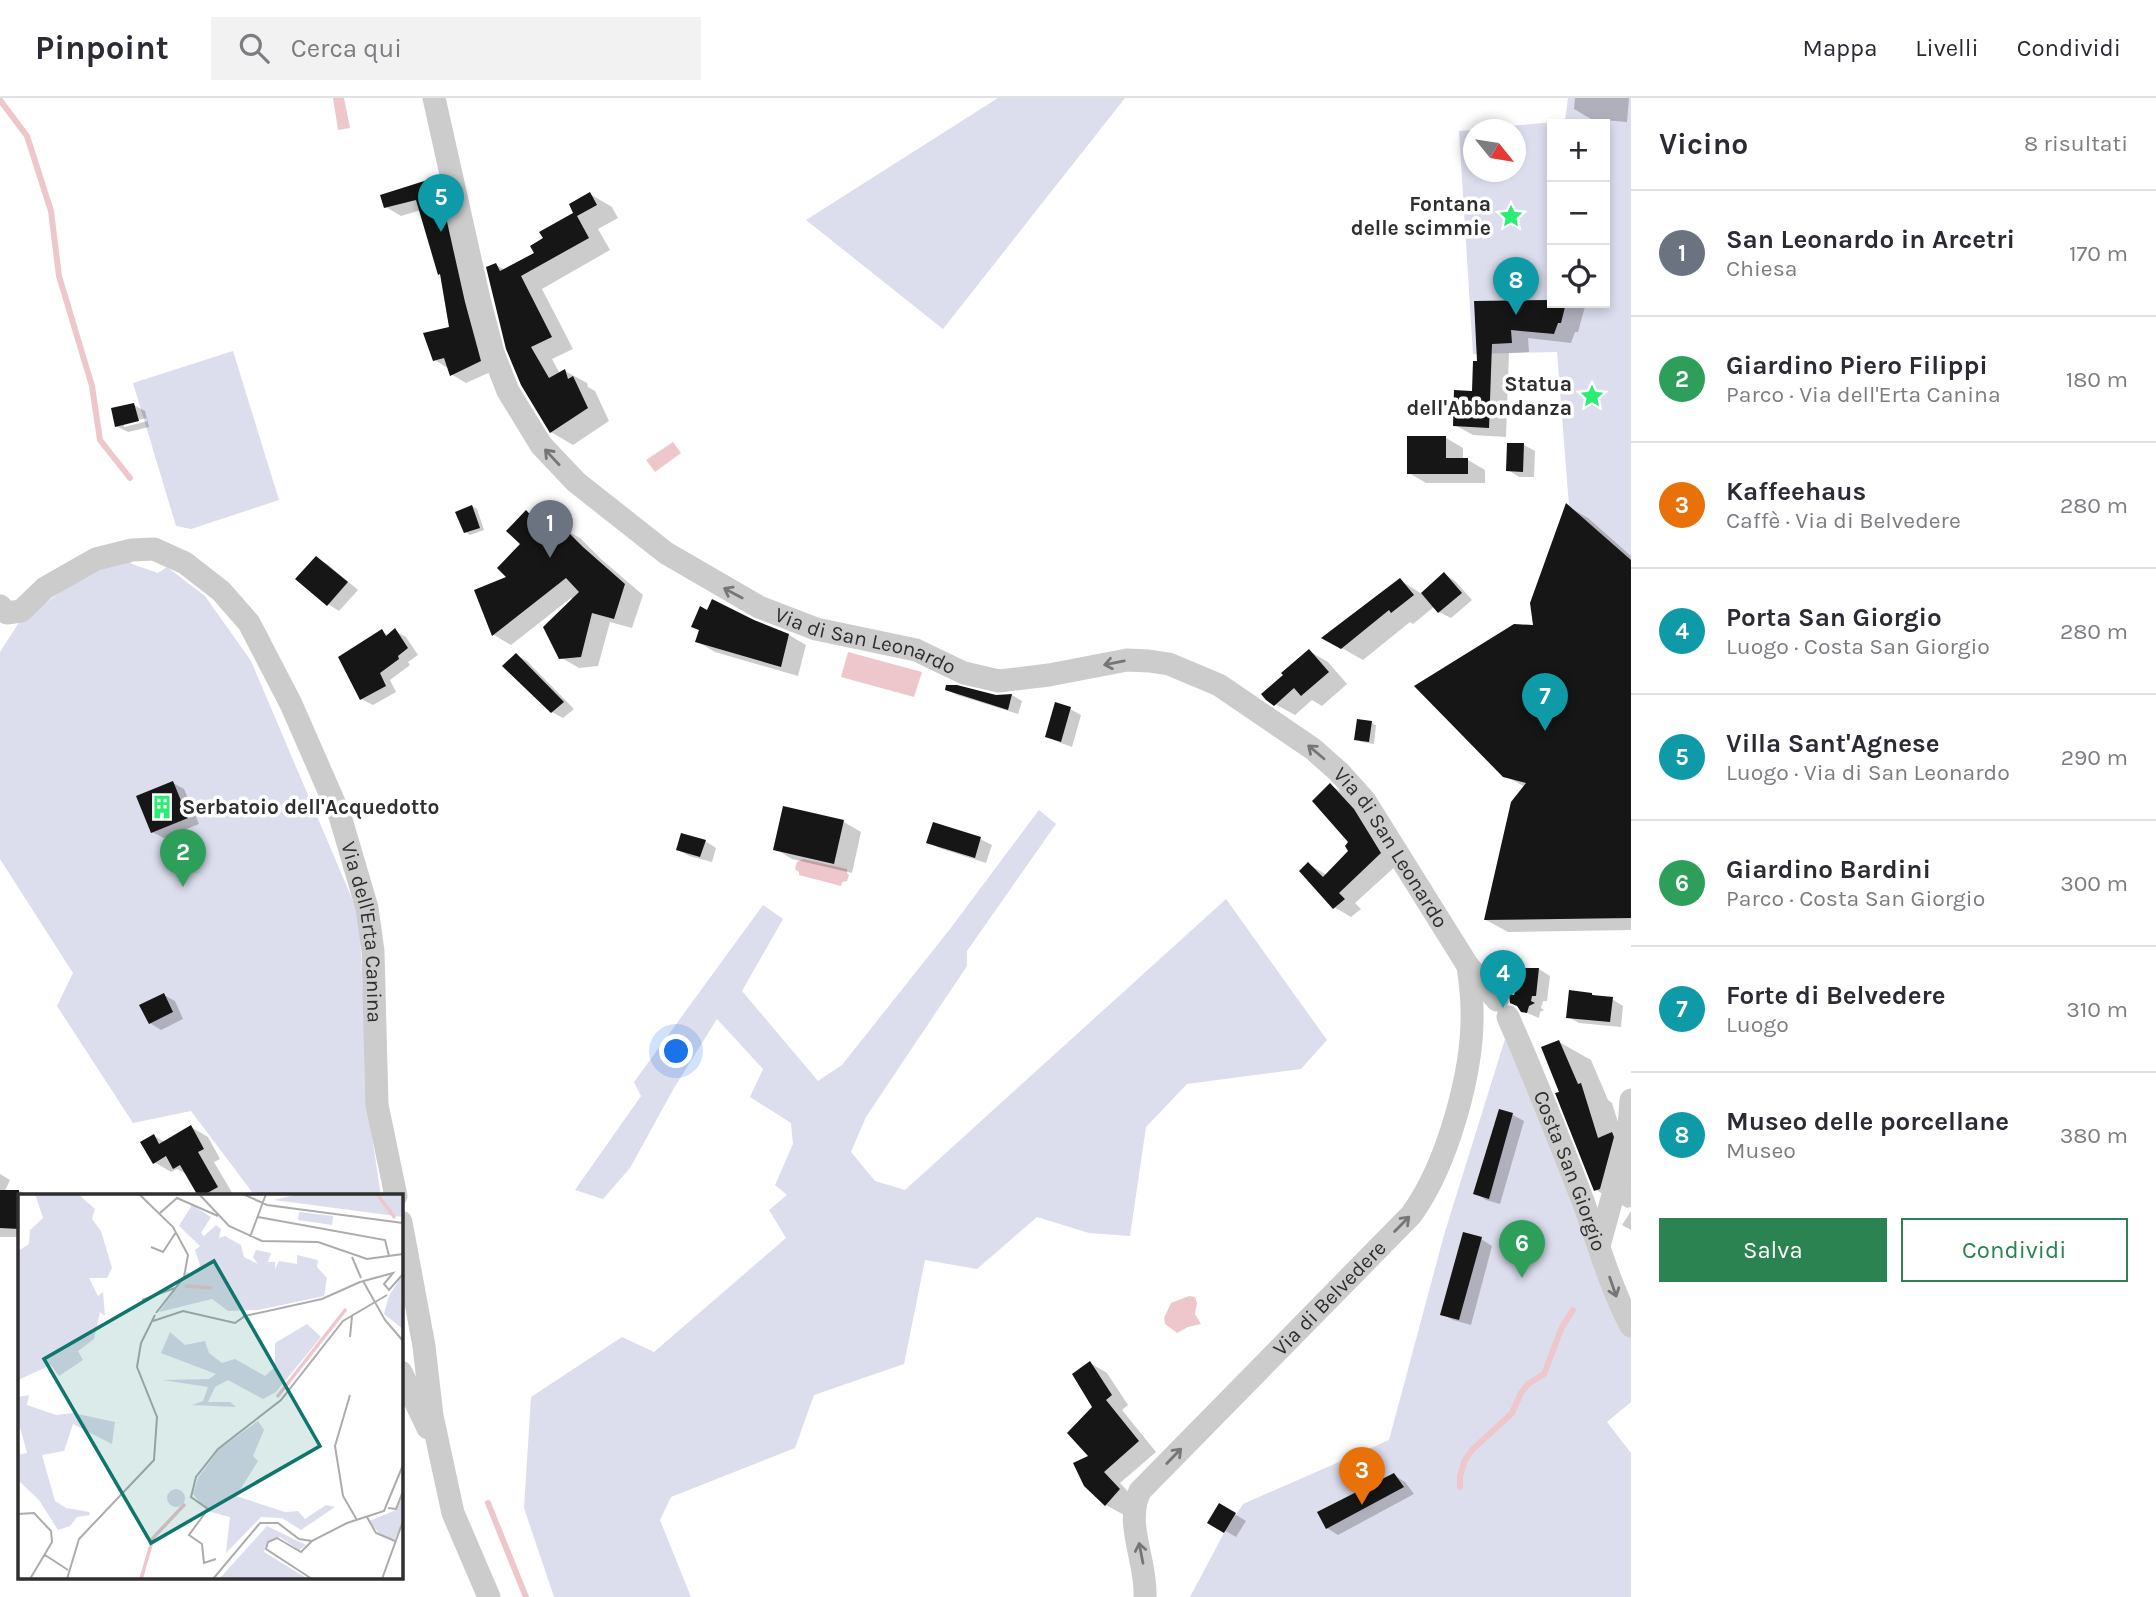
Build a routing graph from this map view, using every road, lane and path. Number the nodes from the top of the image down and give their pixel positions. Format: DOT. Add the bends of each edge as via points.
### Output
graph roads {
  1 [pos="434,98"];
  2 [pos="0,606"];
  3 [pos="1468,966"];
  4 [pos="1631,1100"];
  5 [pos="396,1194"];
  6 [pos="402,1227"];
  7 [pos="1599,1246"];
  8 [pos="1631,1325"];
  9 [pos="402,1374"];
  10 [pos="440,1453"];
  11 [pos="489,1597"];
  12 [pos="1145,1597"];
  3 -- 1 [label="street, Via di San Leonardo, one-way" via="1365,801 1313,749 1219,685 1169,664 1127,660 999,681 964,673 916,650 816,629 759,607 677,560 576,482 541,445 508,391 493,353"];
  2 -- 5 [label="street, Via dell'Erta Canina" via="7,613 21,611 45,588 96,559 154,549 185,563 249,623 340,816 367,908 377,1105"];
  3 -- 7 [label="street, Costa San Giorgio" via="1503,1009 1539,1087"];
  12 -- 3 [label="street, Via di Belvedere, one-way" via="1133,1520 1140,1491 1420,1203 1442,1157 1464,1083 1473,1011"];
  4 -- 7 [label="street" via="1628,1140"];
  6 -- 10 [label="street"];
  7 -- 8 [label="street, Costa San Giorgio, one-way"];
  9 -- 10 [label="street"];
  10 -- 11 [label="street" via="453,1513"];
}
